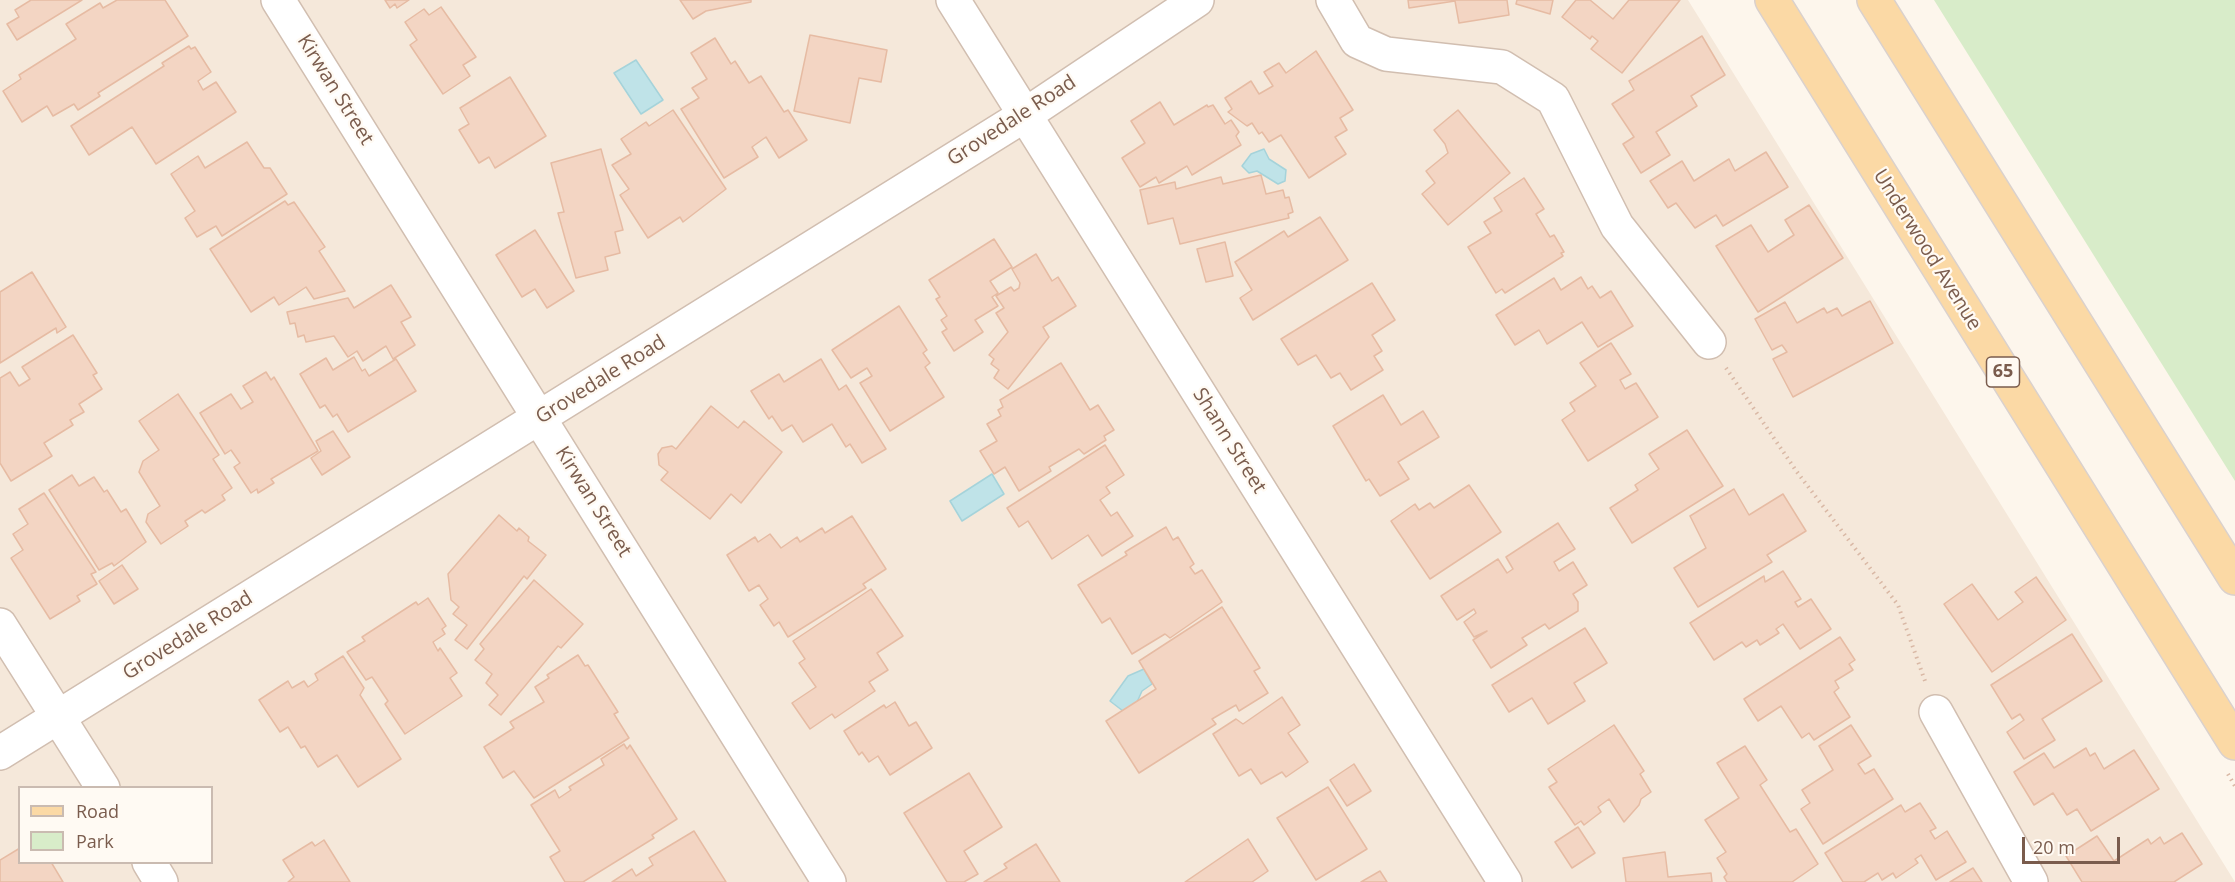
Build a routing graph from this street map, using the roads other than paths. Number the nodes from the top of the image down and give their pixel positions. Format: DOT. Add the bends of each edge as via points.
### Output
graph roads {
  1 [pos="279,0"];
  2 [pos="953,0"];
  3 [pos="1197,0"];
  4 [pos="1333,0"];
  5 [pos="1772,0"];
  6 [pos="1874,0"];
  7 [pos="1025,115"];
  8 [pos="1709,342"];
  9 [pos="541,418"];
  10 [pos="2235,578"];
  11 [pos="0,625"];
  12 [pos="1936,712"];
  13 [pos="58,716"];
  14 [pos="2235,743"];
  15 [pos="0,753"];
  16 [pos="102,786"];
  17 [pos="150,864"];
  18 [pos="161,882"];
  19 [pos="830,882"];
  20 [pos="1505,882"];
  21 [pos="2031,882"];
  1 -- 9 [label="street, Kirwan Street"];
  2 -- 7 [label="street, Shann Street"];
  3 -- 7 [label="street, Grovedale Road"];
  4 -- 8 [label="street" via="1357,41 1386,54 1502,66 1553,99 1617,226"];
  5 -- 14 [label="main road, Underwood Avenue / 65"];
  6 -- 10 [label="main road"];
  7 -- 9 [label="street, Grovedale Road"];
  7 -- 20 [label="street, Shann Street"];
  9 -- 13 [label="street, Grovedale Road"];
  9 -- 19 [label="street, Kirwan Street"];
  11 -- 13 [label="street"];
  12 -- 21 [label="street"];
  13 -- 15 [label="street, Grovedale Road"];
  13 -- 16 [label="street"];
  17 -- 18 [label="street"];
}
